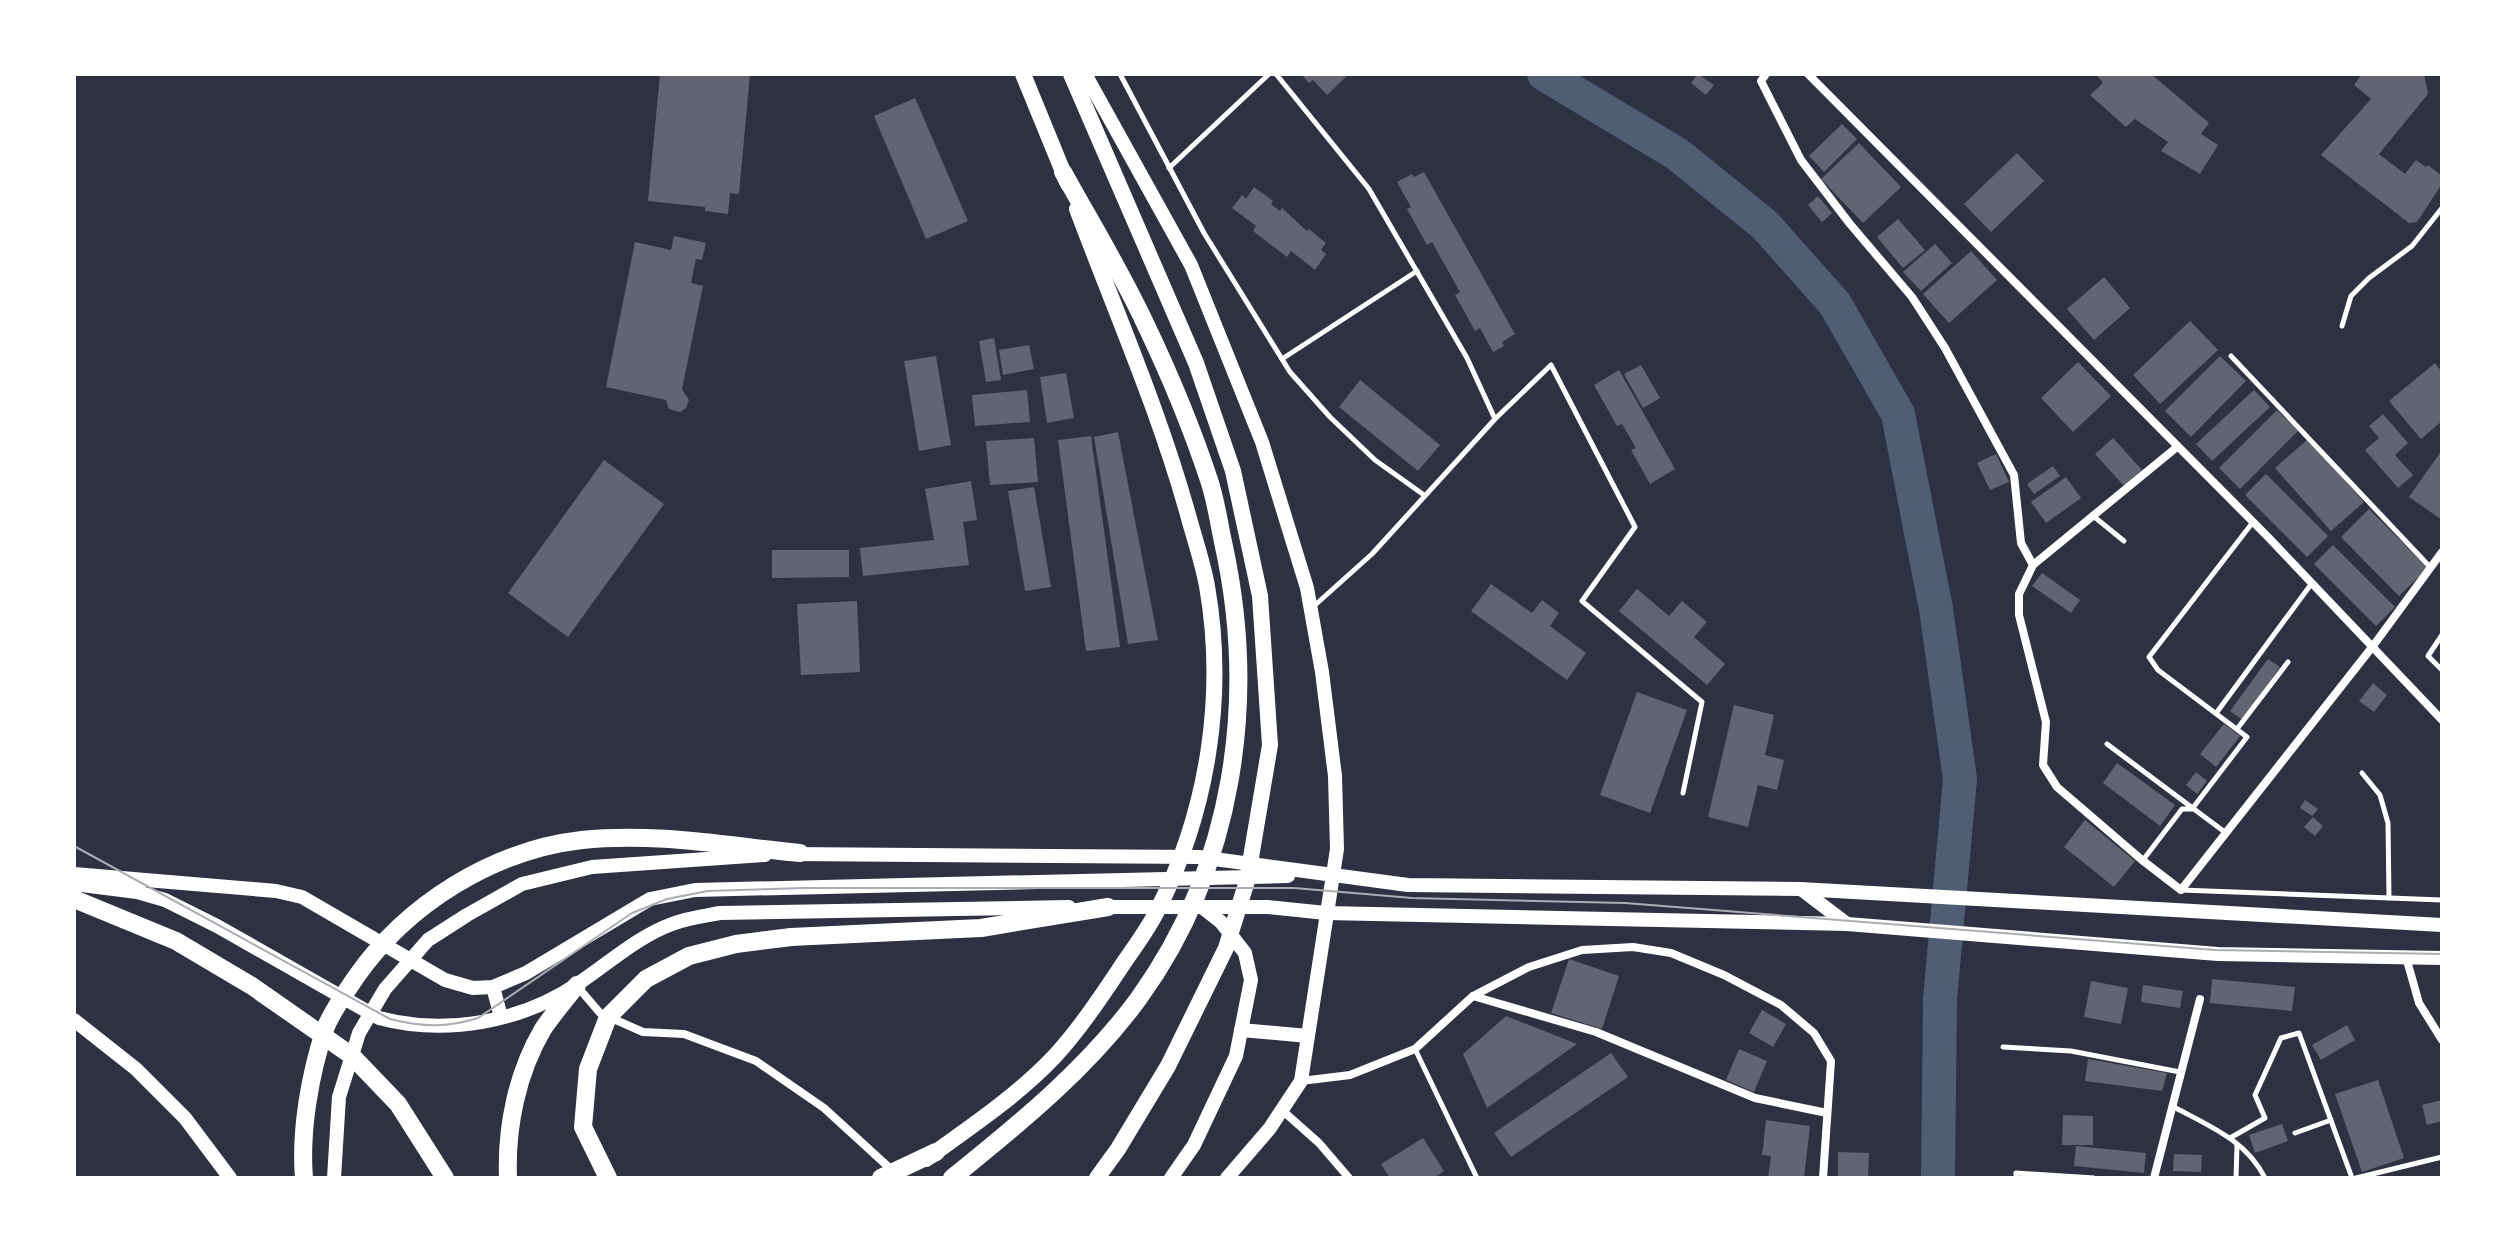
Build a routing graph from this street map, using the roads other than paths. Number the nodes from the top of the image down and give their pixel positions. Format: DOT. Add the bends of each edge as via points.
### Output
graph roads {
  1 [pos="1023,74"];
  2 [pos="1071,74"];
  3 [pos="1085,74"];
  4 [pos="1120,74"];
  5 [pos="1269,74"];
  6 [pos="1276,74"];
  7 [pos="1766,74"];
  8 [pos="1808,74"];
  9 [pos="1169,168"];
  10 [pos="1063,172"];
  11 [pos="2442,208"];
  12 [pos="1417,271"];
  13 [pos="2342,326"];
  14 [pos="2231,356"];
  15 [pos="1282,359"];
  16 [pos="1495,419"];
  17 [pos="2177,447"];
  18 [pos="1424,495"];
  19 [pos="2092,515"];
  20 [pos="2253,522"];
  21 [pos="2124,541"];
  22 [pos="2442,552"];
  23 [pos="2033,565"];
  24 [pos="2436,565"];
  25 [pos="2312,583"];
  26 [pos="1311,609"];
  27 [pos="2442,635"];
  28 [pos="2373,646"];
  29 [pos="2288,662"];
  30 [pos="2442,670"];
  31 [pos="2217,712"];
  32 [pos="2442,720"];
  33 [pos="2237,729"];
  34 [pos="2107,744"];
  35 [pos="2362,773"];
  36 [pos="1683,793"];
  37 [pos="2192,809"];
  38 [pos="2226,833"];
  39 [pos="800,853"];
  40 [pos="2142,860"];
  41 [pos="74,874"];
  42 [pos="1333,875"];
  43 [pos="74,884"];
  44 [pos="1800,889"];
  45 [pos="2181,890"];
  46 [pos="2389,898"];
  47 [pos="74,899"];
  48 [pos="2442,900"];
  49 [pos="1108,907"];
  50 [pos="1202,907"];
  51 [pos="1326,913"];
  52 [pos="1847,924"];
  53 [pos="2442,925"];
  54 [pos="2406,957"];
  55 [pos="2442,958"];
  56 [pos="577,985"];
  57 [pos="493,987"];
  58 [pos="1473,996"];
  59 [pos="2200,999"];
  60 [pos="501,1017"];
  61 [pos="74,1020"];
  62 [pos="1241,1030"];
  63 [pos="1308,1036"];
  64 [pos="2442,1040"];
  65 [pos="2003,1047"];
  66 [pos="1415,1049"];
  67 [pos="2181,1072"];
  68 [pos="1301,1081"];
  69 [pos="2172,1106"];
  70 [pos="1283,1111"];
  71 [pos="1827,1113"];
  72 [pos="2331,1120"];
  73 [pos="2295,1133"];
  74 [pos="2230,1138"];
  75 [pos="2237,1144"];
  76 [pos="936,1152"];
  77 [pos="2442,1157"];
  78 [pos="508,1170"];
  79 [pos="2371,1176"];
  80 [pos="230,1178"];
  81 [pos="304,1178"];
  82 [pos="334,1178"];
  83 [pos="445,1178"];
  84 [pos="608,1178"];
  85 [pos="881,1178"];
  86 [pos="900,1178"];
  87 [pos="952,1178"];
  88 [pos="1097,1178"];
  89 [pos="1171,1178"];
  90 [pos="1227,1178"];
  91 [pos="1349,1178"];
  92 [pos="1477,1178"];
  93 [pos="1823,1178"];
  94 [pos="2016,1178"];
  95 [pos="2094,1178"];
  96 [pos="2154,1178"];
  97 [pos="2236,1178"];
  98 [pos="2265,1178"];
  99 [pos="2354,1178"];
  1 -- 10 [label="highway"];
  2 -- 88 [label="highway" via="1196,363 1233,471 1260,596 1270,745 1247,881 1226,948 1168,1066"];
  3 -- 26 [label="main road" via="1191,265 1262,442"];
  4 -- 9 [label="lane"];
  5 -- 9 [label="lane"];
  6 -- 12 [label="lane" via="1369,189"];
  7 -- 23 [label="street" via="1761,81 1801,160 1912,297 1945,348 2014,475 2021,543"];
  8 -- 17 [label="street"];
  9 -- 15 [label="lane"];
  10 -- 76 [label="highway" via="1150,395 1207,583 1216,648 1214,721 1191,830 1158,911 1053,1057"];
  10 -- 87 [label="highway" via="1144,320 1211,486 1232,585 1238,650 1232,779 1208,865 1182,930 1139,998 1048,1098"];
  11 -- 13 [label="lane" via="2412,246 2351,296"];
  12 -- 15 [label="lane"];
  12 -- 16 [label="lane"];
  14 -- 24 [label="lane"];
  15 -- 18 [label="lane" via="1330,417 1375,460"];
  16 -- 18 [label="lane"];
  16 -- 36 [label="lane" via="1551,365 1635,527 1582,601 1702,702"];
  17 -- 19 [label="street"];
  17 -- 20 [label="street"];
  18 -- 26 [label="lane" via="1372,554"];
  19 -- 21 [label="lane"];
  19 -- 23 [label="street"];
  20 -- 25 [label="street"];
  20 -- 31 [label="lane" via="2149,657 2158,670"];
  22 -- 24 [label="street"];
  23 -- 40 [label="street" via="2019,594 2019,615 2046,722 2043,765 2057,787"];
  24 -- 28 [label="street"];
  25 -- 28 [label="street"];
  25 -- 31 [label="lane"];
  26 -- 42 [label="main road" via="1335,776"];
  27 -- 30 [label="lane" via="2428,656"];
  28 -- 32 [label="street"];
  28 -- 38 [label="street"];
  29 -- 33 [label="lane"];
  31 -- 33 [label="lane"];
  33 -- 37 [label="lane" via="2247,737"];
  34 -- 37 [label="lane"];
  35 -- 46 [label="lane" via="2380,795 2388,823"];
  37 -- 38 [label="lane"];
  37 -- 40 [label="lane" via="2182,809"];
  38 -- 45 [label="street"];
  39 -- 42 [label="main road" via="1199,857"];
  39 -- 81 [label="highway" via="636,837 580,840 506,860 419,908 362,968 326,1028 301,1151"];
  39 -- 82 [label="main road" via="592,867 522,884 428,940 385,989 359,1033 339,1097"];
  40 -- 45 [label="street"];
  41 -- 57 [label="main road" via="302,897 445,980"];
  42 -- 44 [label="main road" via="1408,885"];
  42 -- 51 [label="main road"];
  42 -- 57 [label="main road" via="695,890 650,899"];
  43 -- 60 [label="main road" via="165,900 379,1018 432,1026"];
  44 -- 52 [label="main road"];
  44 -- 53 [label="main road"];
  45 -- 46 [label="lane"];
  46 -- 48 [label="lane"];
  47 -- 83 [label="highway" via="176,941 352,1056 398,1104"];
  49 -- 50 [label="main road"];
  49 -- 56 [label="main road" via="720,913 653,933"];
  49 -- 84 [label="highway" via="981,928 736,944 689,956 646,979 608,1017 588,1069 583,1127"];
  50 -- 51 [label="main road"];
  50 -- 62 [label="main road" via="1245,953 1251,980"];
  51 -- 52 [label="main road"];
  51 -- 63 [label="main road"];
  52 -- 54 [label="main road" via="2218,954"];
  54 -- 55 [label="main road"];
  54 -- 64 [label="street" via="2419,1003"];
  56 -- 60 [label="main road" via="538,1007"];
  56 -- 78 [label="highway" via="543,1029 523,1074 511,1119"];
  56 -- 86 [label="street" via="600,1013 643,1032 684,1034 756,1061 824,1108"];
  57 -- 60 [label="main road"];
  58 -- 66 [label="street"];
  58 -- 71 [label="street" via="1596,1032 1755,1098"];
  58 -- 71 [label="street" via="1529,967 1582,950 1633,947 1671,953 1781,1005 1814,1033 1831,1061"];
  59 -- 67 [label="street"];
  61 -- 80 [label="main road" via="136,1069 185,1118"];
  62 -- 63 [label="main road"];
  62 -- 89 [label="main road" via="1236,1056 1194,1145"];
  63 -- 68 [label="main road"];
  65 -- 67 [label="lane" via="2071,1051"];
  66 -- 68 [label="street" via="1350,1075"];
  66 -- 92 [label="lane"];
  67 -- 69 [label="street"];
  68 -- 70 [label="main road"];
  69 -- 74 [label="lane"];
  69 -- 96 [label="street"];
  70 -- 90 [label="main road"];
  70 -- 91 [label="street"];
  71 -- 93 [label="street"];
  72 -- 73 [label="lane"];
  72 -- 74 [label="lane" via="2299,1033 2281,1038 2255,1095 2265,1118"];
  72 -- 99 [label="lane"];
  74 -- 75 [label="lane"];
  75 -- 97 [label="lane"];
  75 -- 98 [label="lane" via="2255,1158"];
  76 -- 85 [label="highway"];
  76 -- 86 [label="highway"];
  77 -- 79 [label="lane"];
  79 -- 99 [label="lane"];
  94 -- 95 [label="lane" via="2016,1173"];
}
